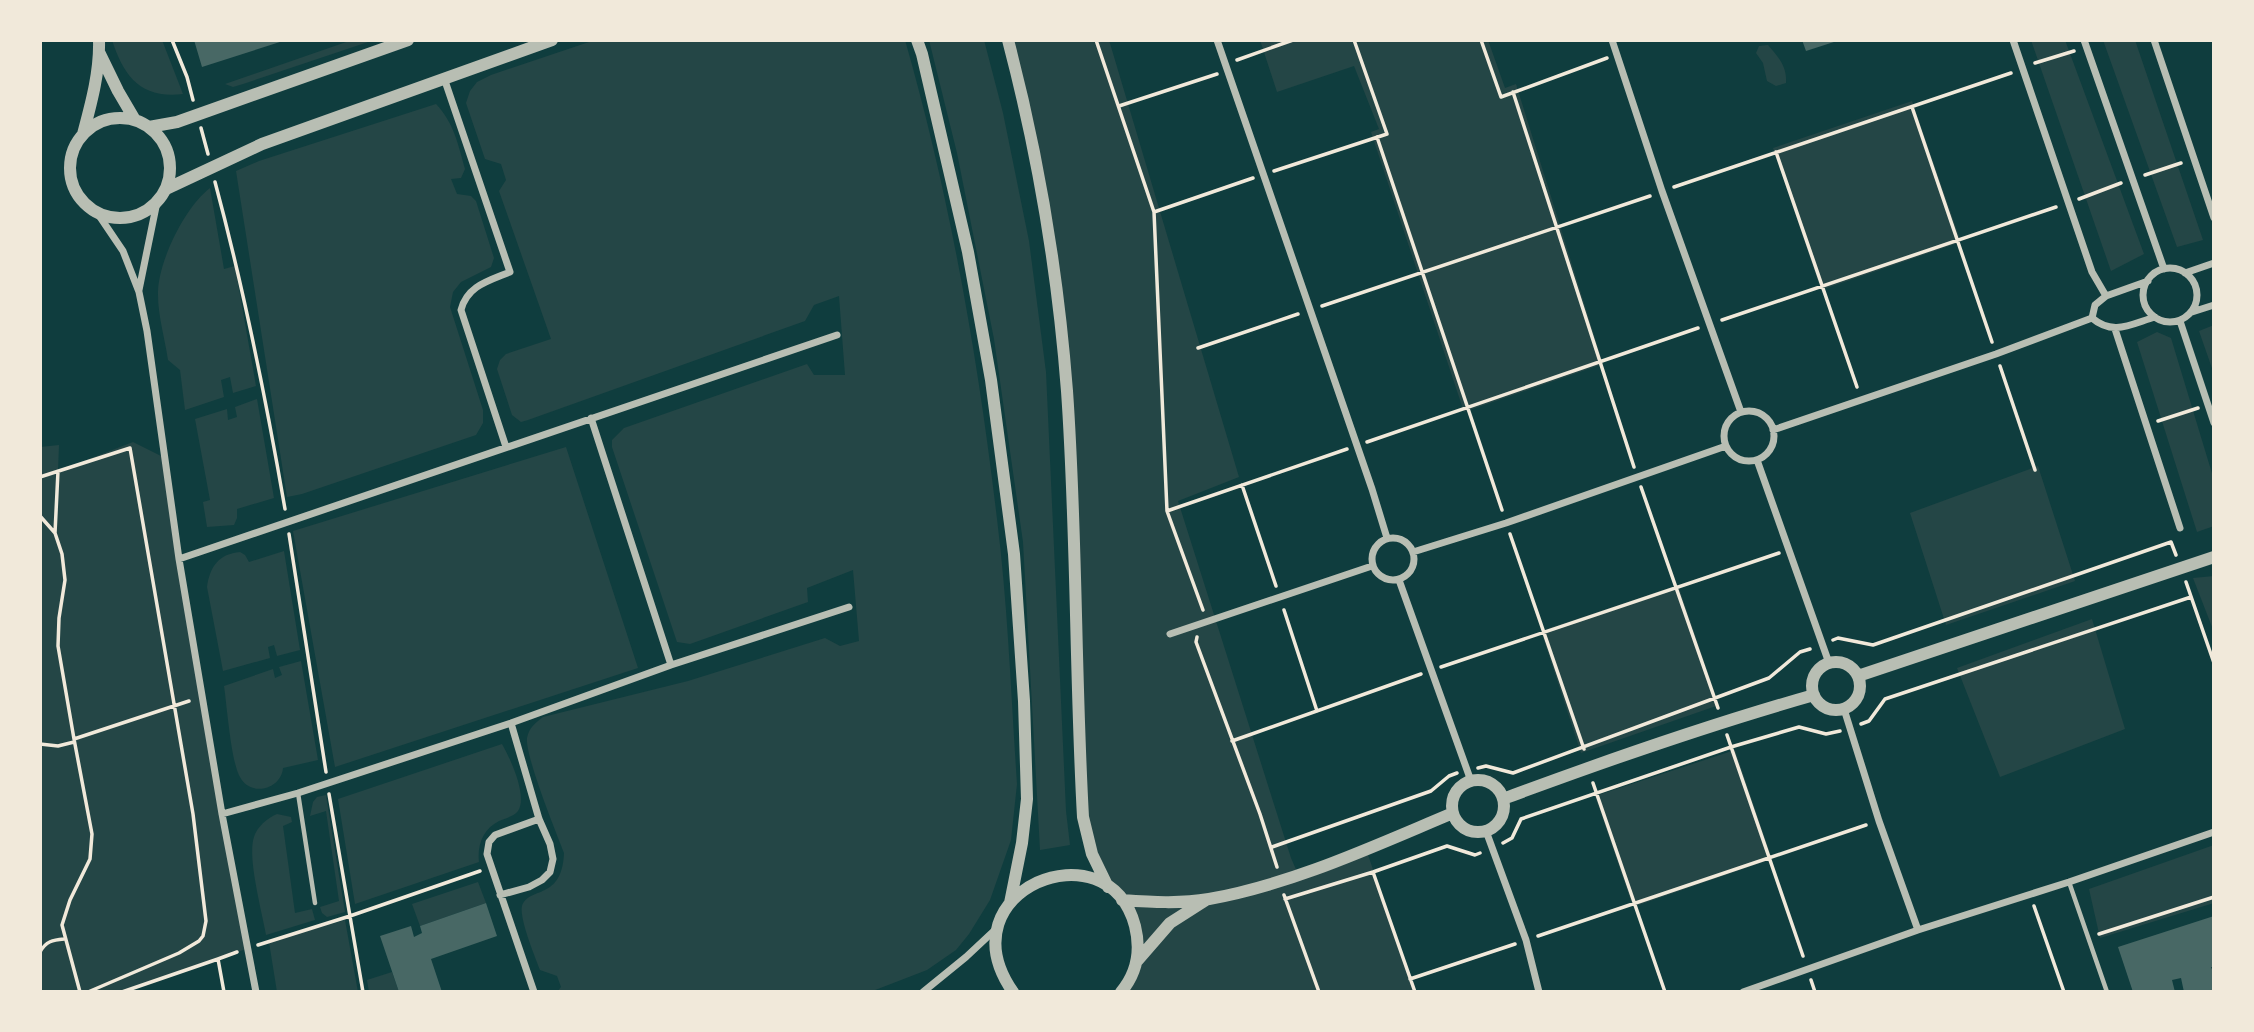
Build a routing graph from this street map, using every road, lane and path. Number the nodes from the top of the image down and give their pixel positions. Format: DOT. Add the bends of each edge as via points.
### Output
graph roads {
  1 [pos="408,40"];
  2 [pos="552,40"];
  3 [pos="917,40"];
  4 [pos="1008,40"];
  5 [pos="1097,40"];
  6 [pos="1217,40"];
  7 [pos="1293,40"];
  8 [pos="1353,40"];
  9 [pos="1481,40"];
  10 [pos="1612,40"];
  11 [pos="2013,40"];
  12 [pos="2084,40"];
  13 [pos="2154,40"];
  14 [pos="99,46"];
  15 [pos="1617,54"];
  16 [pos="2064,54"];
  17 [pos="2036,63"];
  18 [pos="1227,67"];
  19 [pos="2023,69"];
  20 [pos="444,78"];
  21 [pos="1513,92"];
  22 [pos="1119,106"];
  23 [pos="1912,107"];
  24 [pos="135,120"];
  25 [pos="149,127"];
  26 [pos="83,135"];
  27 [pos="1377,137"];
  28 [pos="1776,152"];
  29 [pos="2194,158"];
  30 [pos="1264,174"];
  31 [pos="2131,179"];
  32 [pos="166,189"];
  33 [pos="1662,191"];
  34 [pos="2084,197"];
  35 [pos="158,202"];
  36 [pos="2070,203"];
  37 [pos="1154,212"];
  38 [pos="98,214"];
  39 [pos="2214,218"];
  40 [pos="1557,227"];
  41 [pos="1958,240"];
  42 [pos="2214,263"];
  43 [pos="2164,269"];
  44 [pos="1422,273"];
  45 [pos="2185,273"];
  46 [pos="2148,281"];
  47 [pos="1822,287"];
  48 [pos="139,292"];
  49 [pos="2106,296"];
  50 [pos="2214,305"];
  51 [pos="1311,310"];
  52 [pos="2192,312"];
  53 [pos="2155,317"];
  54 [pos="2092,318"];
  55 [pos="2180,321"];
  56 [pos="1710,324"];
  57 [pos="2115,329"];
  58 [pos="837,335"];
  59 [pos="1198,348"];
  60 [pos="1996,354"];
  61 [pos="1600,362"];
  62 [pos="1861,399"];
  63 [pos="2208,405"];
  64 [pos="1467,409"];
  65 [pos="1741,412"];
  66 [pos="591,418"];
  67 [pos="2214,423"];
  68 [pos="2146,424"];
  69 [pos="1773,430"];
  70 [pos="1357,445"];
  71 [pos="506,446"];
  72 [pos="1726,446"];
  73 [pos="1757,460"];
  74 [pos="2035,470"];
  75 [pos="58,471"];
  76 [pos="1637,476"];
  77 [pos="40,477"];
  78 [pos="1167,510"];
  79 [pos="40,516"];
  80 [pos="1506,523"];
  81 [pos="2180,528"];
  82 [pos="55,533"];
  83 [pos="1387,538"];
  84 [pos="1788,550"];
  85 [pos="1413,552"];
  86 [pos="2214,557"];
  87 [pos="179,559"];
  88 [pos="1372,566"];
  89 [pos="2181,569"];
  90 [pos="1399,580"];
  91 [pos="1676,588"];
  92 [pos="2190,597"];
  93 [pos="849,607"];
  94 [pos="1200,625"];
  95 [pos="1543,633"];
  96 [pos="1170,634"];
  97 [pos="1821,644"];
  98 [pos="1829,663"];
  99 [pos="2214,663"];
  100 [pos="671,666"];
  101 [pos="1431,670"];
  102 [pos="1858,676"];
  103 [pos="1814,695"];
  104 [pos="202,696"];
  105 [pos="1714,699"];
  106 [pos="175,705"];
  107 [pos="1844,709"];
  108 [pos="1722,721"];
  109 [pos="510,723"];
  110 [pos="1850,729"];
  111 [pos="74,740"];
  112 [pos="1232,741"];
  113 [pos="40,744"];
  114 [pos="1583,747"];
  115 [pos="1731,747"];
  116 [pos="1588,767"];
  117 [pos="1469,775"];
  118 [pos="1595,792"];
  119 [pos="298,793"];
  120 [pos="1503,799"];
  121 [pos="1453,813"];
  122 [pos="222,814"];
  123 [pos="540,818"];
  124 [pos="1879,821"];
  125 [pos="1486,831"];
  126 [pos="2214,832"];
  127 [pos="1272,847"];
  128 [pos="1492,849"];
  129 [pos="1770,857"];
  130 [pos="491,867"];
  131 [pos="1373,872"];
  132 [pos="1280,880"];
  133 [pos="2069,882"];
  134 [pos="1108,887"];
  135 [pos="2030,894"];
  136 [pos="500,895"];
  137 [pos="2214,897"];
  138 [pos="1207,899"];
  139 [pos="1285,899"];
  140 [pos="1122,900"];
  141 [pos="315,903"];
  142 [pos="1010,903"];
  143 [pos="1635,903"];
  144 [pos="998,927"];
  145 [pos="1918,930"];
  146 [pos="2089,938"];
  147 [pos="65,939"];
  148 [pos="1526,940"];
  149 [pos="249,947"];
  150 [pos="40,952"];
  151 [pos="218,959"];
  152 [pos="1137,962"];
  153 [pos="1807,970"];
  154 [pos="1410,979"];
  155 [pos="80,992"];
  156 [pos="88,992"];
  157 [pos="122,992"];
  158 [pos="224,992"];
  159 [pos="256,992"];
  160 [pos="534,992"];
  161 [pos="923,992"];
  162 [pos="1013,992"];
  163 [pos="1121,992"];
  164 [pos="1319,992"];
  165 [pos="1415,992"];
  166 [pos="1539,992"];
  167 [pos="1665,992"];
  168 [pos="1743,992"];
  169 [pos="2064,992"];
  170 [pos="2107,992"];
  1 -- 25 [label="street" via="188,118"];
  2 -- 20 [label="street"];
  3 -- 142 [label="street" via="968,252 1014,554 1027,799"];
  4 -- 134 [label="street" via="1058,299 1067,390 1083,817 1092,854"];
  5 -- 22 [label="path"];
  6 -- 18 [label="street"];
  7 -- 18 [label="path"];
  8 -- 27 [label="path" via="1387,134"];
  9 -- 21 [label="path" via="1501,97"];
  10 -- 15 [label="street"];
  11 -- 19 [label="street"];
  12 -- 31 [label="street"];
  13 -- 29 [label="street"];
  14 -- 24 [label="street"];
  14 -- 26 [label="street" via="94,96"];
  15 -- 21 [label="path"];
  15 -- 33 [label="street"];
  16 -- 17 [label="path"];
  18 -- 22 [label="path"];
  18 -- 30 [label="street"];
  19 -- 23 [label="path"];
  19 -- 36 [label="street"];
  20 -- 32 [label="street" via="262,144"];
  20 -- 71 [label="street" via="510,272 470,292 461,310"];
  21 -- 40 [label="path"];
  22 -- 37 [label="path"];
  23 -- 28 [label="path"];
  23 -- 41 [label="path"];
  24 -- 25 [label="street"];
  24 -- 26 [label="street" via="107,120"];
  25 -- 32 [label="street" via="169,155"];
  26 -- 38 [label="street" via="71,158 72,184"];
  27 -- 30 [label="path"];
  27 -- 44 [label="path"];
  28 -- 33 [label="path"];
  28 -- 47 [label="path"];
  29 -- 31 [label="path"];
  29 -- 39 [label="street"];
  30 -- 37 [label="path"];
  30 -- 51 [label="street"];
  31 -- 34 [label="path"];
  31 -- 43 [label="street"];
  32 -- 35 [label="street"];
  33 -- 40 [label="path"];
  33 -- 56 [label="street"];
  35 -- 38 [label="street" via="130,218"];
  35 -- 48 [label="street"];
  36 -- 41 [label="path"];
  36 -- 49 [label="street" via="2092,272"];
  37 -- 78 [label="path"];
  38 -- 48 [label="street" via="123,251"];
  40 -- 44 [label="path"];
  40 -- 61 [label="path"];
  41 -- 47 [label="path"];
  41 -- 60 [label="path"];
  42 -- 45 [label="street"];
  43 -- 45 [label="street"];
  43 -- 46 [label="street"];
  44 -- 51 [label="path"];
  44 -- 64 [label="path"];
  45 -- 52 [label="street" via="2196,286"];
  46 -- 49 [label="street"];
  46 -- 53 [label="street" via="2145,304"];
  47 -- 56 [label="path"];
  47 -- 62 [label="path"];
  48 -- 87 [label="street"];
  49 -- 54 [label="street" via="2095,304"];
  50 -- 52 [label="street"];
  51 -- 59 [label="path"];
  51 -- 70 [label="street"];
  52 -- 55 [label="street"];
  53 -- 55 [label="street"];
  53 -- 57 [label="street"];
  54 -- 57 [label="street"];
  54 -- 60 [label="street"];
  55 -- 63 [label="street"];
  56 -- 61 [label="path"];
  56 -- 65 [label="street"];
  57 -- 68 [label="street"];
  58 -- 66 [label="street"];
  60 -- 62 [label="street"];
  60 -- 74 [label="path"];
  61 -- 64 [label="path"];
  61 -- 76 [label="path"];
  62 -- 69 [label="street"];
  63 -- 67 [label="street"];
  63 -- 68 [label="path"];
  64 -- 70 [label="path"];
  64 -- 80 [label="path"];
  65 -- 69 [label="street" via="1765,416"];
  65 -- 72 [label="street" via="1728,422"];
  66 -- 71 [label="street"];
  66 -- 100 [label="street"];
  68 -- 81 [label="street"];
  69 -- 73 [label="street" via="1771,448"];
  70 -- 78 [label="path"];
  70 -- 83 [label="street"];
  71 -- 87 [label="street"];
  72 -- 73 [label="street" via="1742,461"];
  72 -- 76 [label="street"];
  73 -- 84 [label="street"];
  75 -- 77 [label="path"];
  75 -- 82 [label="path"];
  75 -- 106 [label="path" via="130,448"];
  76 -- 80 [label="street"];
  76 -- 91 [label="path"];
  78 -- 94 [label="path" via="1203,611"];
  79 -- 82 [label="path"];
  80 -- 85 [label="street"];
  80 -- 95 [label="path"];
  82 -- 111 [label="path" via="65,580 58,646"];
  83 -- 85 [label="street" via="1405,542"];
  83 -- 88 [label="street" via="1376,546"];
  84 -- 91 [label="path"];
  84 -- 97 [label="street"];
  85 -- 90 [label="street" via="1410,572"];
  86 -- 89 [label="street"];
  87 -- 104 [label="street"];
  88 -- 90 [label="street" via="1383,578"];
  88 -- 94 [label="street"];
  89 -- 92 [label="path"];
  89 -- 97 [label="path" via="2171,542 1873,645 1838,638"];
  89 -- 102 [label="street"];
  90 -- 101 [label="street"];
  91 -- 95 [label="path"];
  91 -- 105 [label="path"];
  92 -- 99 [label="path"];
  92 -- 110 [label="path" via="1885,699 1869,721"];
  93 -- 100 [label="street"];
  94 -- 96 [label="street"];
  94 -- 112 [label="path" via="1196,642"];
  95 -- 101 [label="path"];
  95 -- 114 [label="path"];
  97 -- 98 [label="street"];
  97 -- 105 [label="path" via="1800,652 1769,678"];
  98 -- 102 [label="street" via="1849,666"];
  98 -- 103 [label="street" via="1814,676"];
  100 -- 109 [label="street"];
  101 -- 112 [label="path"];
  101 -- 117 [label="street"];
  102 -- 107 [label="street" via="1860,692"];
  103 -- 107 [label="street" via="1823,707"];
  103 -- 108 [label="street"];
  104 -- 106 [label="path"];
  104 -- 122 [label="street"];
  105 -- 108 [label="path"];
  105 -- 114 [label="path"];
  106 -- 111 [label="path"];
  106 -- 156 [label="path" via="194,814 206,921 203,936 179,953"];
  107 -- 110 [label="street"];
  108 -- 115 [label="path"];
  108 -- 116 [label="street"];
  109 -- 119 [label="street"];
  109 -- 123 [label="street"];
  110 -- 115 [label="path" via="1826,734 1799,727"];
  110 -- 124 [label="street"];
  111 -- 113 [label="path" via="56,746"];
  111 -- 147 [label="path" via="92,843 90,859 62,925"];
  112 -- 127 [label="path"];
  114 -- 116 [label="path"];
  114 -- 117 [label="path" via="1513,773 1486,766"];
  115 -- 118 [label="path"];
  115 -- 129 [label="path"];
  116 -- 118 [label="path"];
  116 -- 120 [label="street"];
  117 -- 120 [label="street" via="1487,782"];
  117 -- 121 [label="street" via="1454,797"];
  117 -- 127 [label="path" via="1449,776 1431,791"];
  118 -- 128 [label="path" via="1521,819 1512,838"];
  118 -- 143 [label="path"];
  119 -- 122 [label="street"];
  119 -- 141 [label="lane"];
  120 -- 125 [label="street" via="1499,822"];
  121 -- 125 [label="street" via="1469,831"];
  121 -- 132 [label="street"];
  122 -- 149 [label="street"];
  123 -- 130 [label="street" via="495,835 487,854"];
  123 -- 136 [label="street" via="553,859 550,872 529,887"];
  124 -- 129 [label="path"];
  124 -- 145 [label="street"];
  125 -- 128 [label="street"];
  126 -- 133 [label="street"];
  127 -- 132 [label="path"];
  128 -- 131 [label="path" via="1475,855 1447,846"];
  128 -- 148 [label="street"];
  129 -- 143 [label="path"];
  129 -- 153 [label="path"];
  130 -- 136 [label="street"];
  130 -- 149 [label="path"];
  131 -- 139 [label="path"];
  131 -- 154 [label="path"];
  132 -- 138 [label="street"];
  132 -- 139 [label="path"];
  133 -- 135 [label="street"];
  133 -- 146 [label="lane"];
  134 -- 140 [label="street"];
  134 -- 142 [label="street" via="1088,877 1066,874 1045,878"];
  135 -- 145 [label="street"];
  135 -- 169 [label="path"];
  136 -- 160 [label="street"];
  137 -- 146 [label="path"];
  138 -- 140 [label="street"];
  138 -- 152 [label="street" via="1170,923"];
  139 -- 164 [label="path"];
  140 -- 152 [label="street" via="1139,939"];
  142 -- 144 [label="street"];
  143 -- 148 [label="path"];
  143 -- 167 [label="path"];
  144 -- 161 [label="street"];
  144 -- 162 [label="street" via="996,952 1002,976"];
  145 -- 153 [label="street"];
  146 -- 170 [label="lane"];
  147 -- 150 [label="path" via="52,940"];
  147 -- 155 [label="path"];
  148 -- 154 [label="path"];
  148 -- 166 [label="street"];
  149 -- 151 [label="path"];
  149 -- 159 [label="street"];
  151 -- 157 [label="path"];
  151 -- 158 [label="path"];
  152 -- 163 [label="street"];
  153 -- 168 [label="street"];
  154 -- 165 [label="path"];
}
